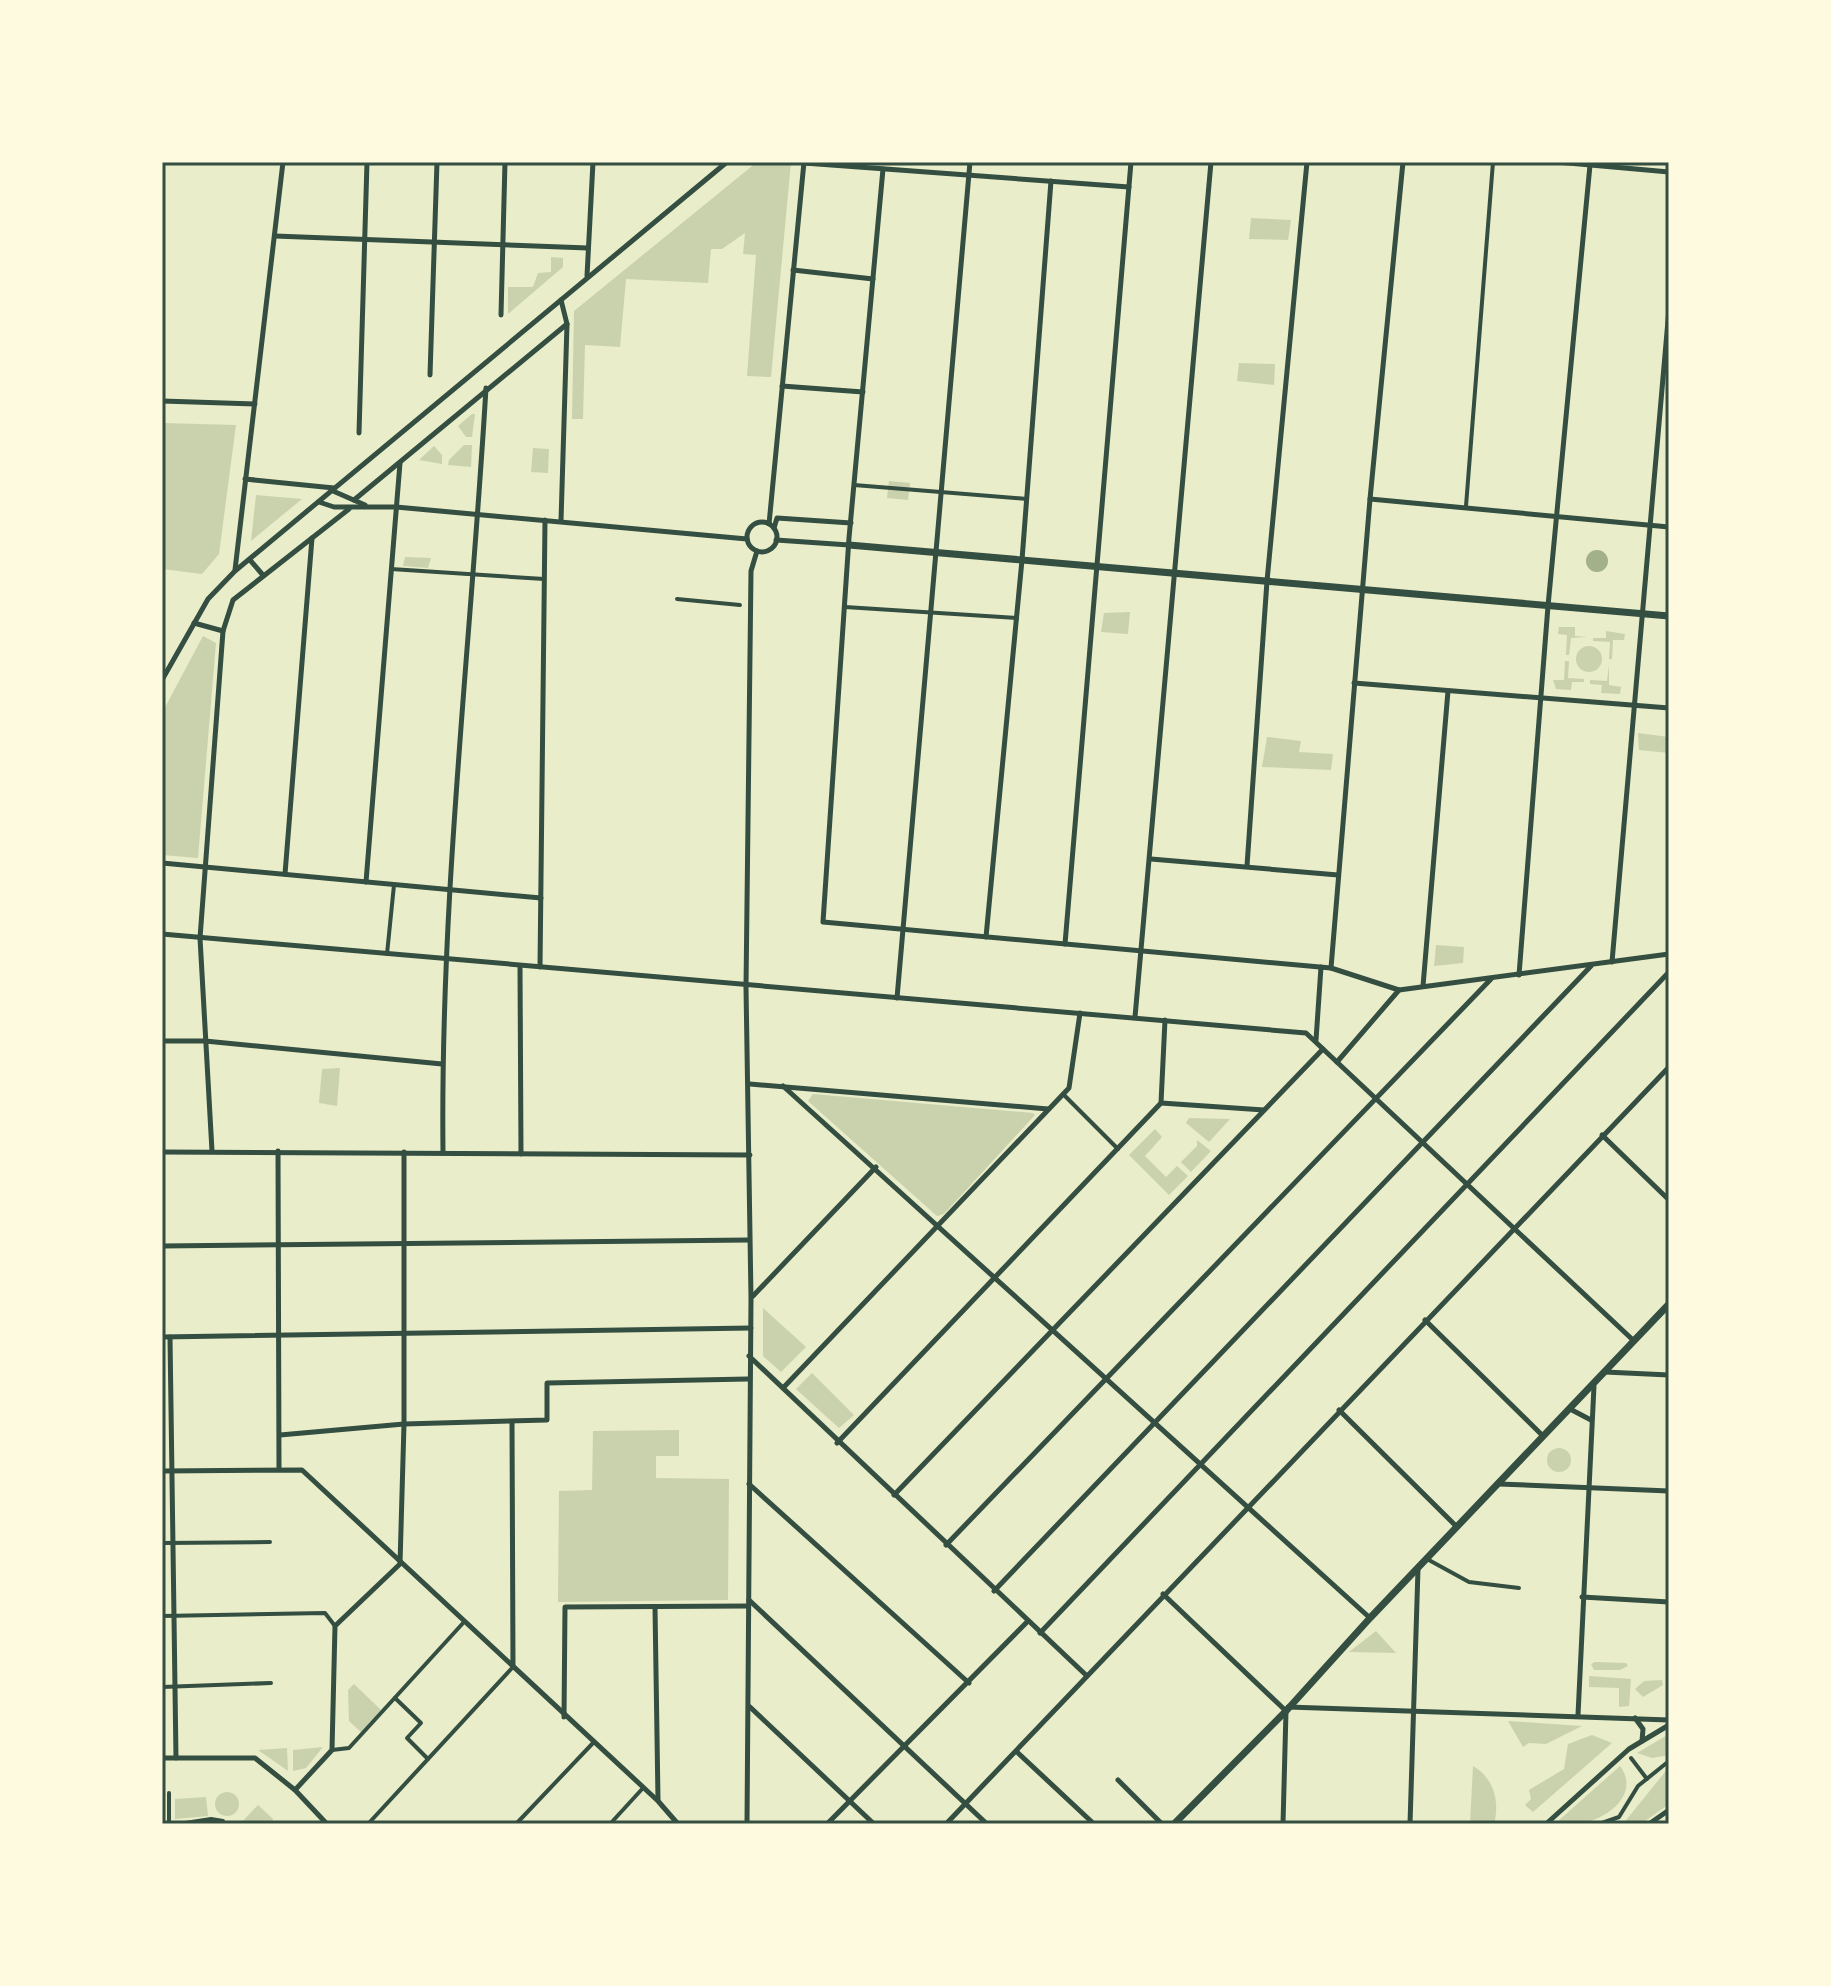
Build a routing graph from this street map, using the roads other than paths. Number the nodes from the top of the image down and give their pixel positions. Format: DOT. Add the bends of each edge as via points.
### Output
graph roads {
  1 [pos="283,162"];
  2 [pos="367,162"];
  3 [pos="437,162"];
  4 [pos="505,162"];
  5 [pos="593,162"];
  6 [pos="727,162"];
  7 [pos="970,162"];
  8 [pos="1131,162"];
  9 [pos="1211,162"];
  10 [pos="1307,162"];
  11 [pos="1403,162"];
  12 [pos="1493,162"];
  13 [pos="1557,162"];
  14 [pos="804,163"];
  15 [pos="1590,165"];
  16 [pos="883,169"];
  17 [pos="1669,172"];
  18 [pos="969,178"];
  19 [pos="1051,181"];
  20 [pos="1129,187"];
  21 [pos="275,236"];
  22 [pos="365,241"];
  23 [pos="434,243"];
  24 [pos="502,246"];
  25 [pos="588,248"];
  26 [pos="793,270"];
  27 [pos="587,276"];
  28 [pos="873,279"];
  29 [pos="561,300"];
  30 [pos="1669,309"];
  31 [pos="501,315"];
  32 [pos="567,324"];
  33 [pos="430,375"];
  34 [pos="782,386"];
  35 [pos="486,388"];
  36 [pos="863,392"];
  37 [pos="162,401"];
  38 [pos="255,404"];
  39 [pos="359,433"];
  40 [pos="400,463"];
  41 [pos="245,479"];
  42 [pos="854,485"];
  43 [pos="334,490"];
  44 [pos="941,492"];
  45 [pos="1027,499"];
  46 [pos="1370,499"];
  47 [pos="354,500"];
  48 [pos="319,502"];
  49 [pos="366,505"];
  50 [pos="1466,506"];
  51 [pos="396,507"];
  52 [pos="349,509"];
  53 [pos="479,514"];
  54 [pos="1559,516"];
  55 [pos="545,520"];
  56 [pos="561,521"];
  57 [pos="851,523"];
  58 [pos="1649,525"];
  59 [pos="771,526"];
  60 [pos="1669,527"];
  61 [pos="313,537"];
  62 [pos="747,539"];
  63 [pos="776,540"];
  64 [pos="849,545"];
  65 [pos="757,551"];
  66 [pos="936,554"];
  67 [pos="249,560"];
  68 [pos="1022,560"];
  69 [pos="1097,567"];
  70 [pos="391,569"];
  71 [pos="235,571"];
  72 [pos="1175,573"];
  73 [pos="262,574"];
  74 [pos="474,574"];
  75 [pos="544,579"];
  76 [pos="1267,581"];
  77 [pos="1363,591"];
  78 [pos="677,599"];
  79 [pos="740,605"];
  80 [pos="1548,606"];
  81 [pos="845,607"];
  82 [pos="930,612"];
  83 [pos="1640,613"];
  84 [pos="1669,616"];
  85 [pos="1017,618"];
  86 [pos="194,623"];
  87 [pos="223,631"];
  88 [pos="162,680"];
  89 [pos="1354,683"];
  90 [pos="1448,691"];
  91 [pos="1542,698"];
  92 [pos="1633,706"];
  93 [pos="1669,708"];
  94 [pos="1151,859"];
  95 [pos="162,863"];
  96 [pos="205,866"];
  97 [pos="1247,866"];
  98 [pos="285,875"];
  99 [pos="1338,875"];
  100 [pos="366,882"];
  101 [pos="394,885"];
  102 [pos="450,889"];
  103 [pos="541,898"];
  104 [pos="902,929"];
  105 [pos="162,934"];
  106 [pos="986,937"];
  107 [pos="200,938"];
  108 [pos="1065,944"];
  109 [pos="1142,951"];
  110 [pos="387,954"];
  111 [pos="1669,954"];
  112 [pos="446,960"];
  113 [pos="1612,962"];
  114 [pos="1592,965"];
  115 [pos="520,966"];
  116 [pos="540,967"];
  117 [pos="1321,967"];
  118 [pos="1331,968"];
  119 [pos="1669,972"];
  120 [pos="1519,975"];
  121 [pos="1491,979"];
  122 [pos="1423,986"];
  123 [pos="746,987"];
  124 [pos="1399,990"];
  125 [pos="897,998"];
  126 [pos="1080,1013"];
  127 [pos="1135,1017"];
  128 [pos="1165,1020"];
  129 [pos="162,1041"];
  130 [pos="205,1041"];
  131 [pos="1316,1041"];
  132 [pos="1323,1049"];
  133 [pos="1337,1062"];
  134 [pos="442,1064"];
  135 [pos="1669,1067"];
  136 [pos="750,1084"];
  137 [pos="783,1086"];
  138 [pos="1063,1094"];
  139 [pos="1379,1099"];
  140 [pos="1161,1103"];
  141 [pos="1049,1109"];
  142 [pos="1265,1110"];
  143 [pos="1602,1135"];
  144 [pos="1424,1143"];
  145 [pos="1118,1149"];
  146 [pos="212,1151"];
  147 [pos="278,1151"];
  148 [pos="162,1152"];
  149 [pos="404,1152"];
  150 [pos="443,1153"];
  151 [pos="521,1154"];
  152 [pos="750,1155"];
  153 [pos="876,1167"];
  154 [pos="1467,1184"];
  155 [pos="1669,1200"];
  156 [pos="938,1224"];
  157 [pos="1513,1229"];
  158 [pos="749,1240"];
  159 [pos="402,1244"];
  160 [pos="276,1245"];
  161 [pos="162,1246"];
  162 [pos="996,1279"];
  163 [pos="751,1298"];
  164 [pos="1669,1304"];
  165 [pos="1425,1320"];
  166 [pos="751,1328"];
  167 [pos="1053,1332"];
  168 [pos="404,1334"];
  169 [pos="280,1336"];
  170 [pos="162,1337"];
  171 [pos="170,1337"];
  172 [pos="1634,1341"];
  173 [pos="749,1356"];
  174 [pos="1605,1372"];
  175 [pos="1669,1375"];
  176 [pos="748,1379"];
  177 [pos="1106,1381"];
  178 [pos="1594,1386"];
  179 [pos="783,1388"];
  180 [pos="1570,1409"];
  181 [pos="1339,1410"];
  182 [pos="1591,1420"];
  183 [pos="512,1423"];
  184 [pos="404,1424"];
  185 [pos="1154,1424"];
  186 [pos="280,1435"];
  187 [pos="1543,1436"];
  188 [pos="837,1443"];
  189 [pos="1200,1466"];
  190 [pos="279,1469"];
  191 [pos="170,1470"];
  192 [pos="162,1471"];
  193 [pos="748,1483"];
  194 [pos="1499,1484"];
  195 [pos="1587,1488"];
  196 [pos="1669,1491"];
  197 [pos="894,1495"];
  198 [pos="1247,1506"];
  199 [pos="1457,1527"];
  200 [pos="270,1542"];
  201 [pos="162,1543"];
  202 [pos="172,1543"];
  203 [pos="946,1545"];
  204 [pos="1427,1559"];
  205 [pos="400,1564"];
  206 [pos="1418,1567"];
  207 [pos="1519,1588"];
  208 [pos="994,1591"];
  209 [pos="1163,1594"];
  210 [pos="1582,1597"];
  211 [pos="748,1599"];
  212 [pos="1669,1602"];
  213 [pos="748,1606"];
  214 [pos="655,1607"];
  215 [pos="173,1615"];
  216 [pos="162,1616"];
  217 [pos="1370,1618"];
  218 [pos="464,1622"];
  219 [pos="1027,1622"];
  220 [pos="335,1626"];
  221 [pos="1040,1633"];
  222 [pos="513,1667"];
  223 [pos="1087,1676"];
  224 [pos="271,1683"];
  225 [pos="969,1683"];
  226 [pos="162,1687"];
  227 [pos="395,1698"];
  228 [pos="749,1706"];
  229 [pos="1287,1709"];
  230 [pos="1415,1711"];
  231 [pos="1578,1715"];
  232 [pos="564,1718"];
  233 [pos="1634,1718"];
  234 [pos="1669,1722"];
  235 [pos="1642,1742"];
  236 [pos="593,1743"];
  237 [pos="904,1745"];
  238 [pos="332,1750"];
  239 [pos="1017,1752"];
  240 [pos="162,1758"];
  241 [pos="176,1758"];
  242 [pos="1631,1758"];
  243 [pos="428,1759"];
  244 [pos="1669,1761"];
  245 [pos="1647,1779"];
  246 [pos="1118,1780"];
  247 [pos="643,1788"];
  248 [pos="295,1790"];
  249 [pos="169,1793"];
  250 [pos="850,1800"];
  251 [pos="658,1801"];
  252 [pos="965,1804"];
  253 [pos="1669,1810"];
  254 [pos="522,1817"];
  255 [pos="223,1821"];
  256 [pos="169,1824"];
  257 [pos="179,1824"];
  258 [pos="327,1824"];
  259 [pos="368,1824"];
  260 [pos="516,1824"];
  261 [pos="529,1824"];
  262 [pos="610,1824"];
  263 [pos="678,1824"];
  264 [pos="747,1824"];
  265 [pos="827,1824"];
  266 [pos="874,1824"];
  267 [pos="946,1824"];
  268 [pos="987,1824"];
  269 [pos="1094,1824"];
  270 [pos="1162,1824"];
  271 [pos="1174,1824"];
  272 [pos="1283,1824"];
  273 [pos="1410,1824"];
  274 [pos="1546,1824"];
  275 [pos="1599,1824"];
  276 [pos="1649,1824"];
  1 -- 21 [label="street"];
  2 -- 22 [label="street"];
  3 -- 23 [label="street"];
  4 -- 24 [label="street"];
  5 -- 25 [label="street"];
  6 -- 27 [label="street"];
  7 -- 18 [label="street"];
  8 -- 20 [label="street"];
  9 -- 72 [label="street"];
  10 -- 76 [label="street"];
  11 -- 46 [label="street"];
  12 -- 50 [label="street"];
  13 -- 15 [label="street"];
  14 -- 16 [label="street"];
  14 -- 26 [label="street"];
  15 -- 17 [label="street"];
  15 -- 54 [label="street"];
  16 -- 18 [label="street"];
  16 -- 28 [label="street"];
  18 -- 19 [label="street"];
  18 -- 44 [label="street"];
  19 -- 20 [label="street"];
  19 -- 45 [label="street"];
  20 -- 69 [label="street"];
  21 -- 22 [label="street"];
  21 -- 38 [label="street"];
  22 -- 23 [label="street"];
  22 -- 39 [label="street"];
  23 -- 24 [label="street"];
  23 -- 33 [label="street"];
  24 -- 25 [label="street"];
  24 -- 31 [label="street"];
  25 -- 27 [label="street"];
  26 -- 28 [label="street"];
  26 -- 34 [label="street"];
  27 -- 29 [label="street"];
  28 -- 36 [label="street"];
  29 -- 32 [label="street"];
  29 -- 43 [label="street"];
  30 -- 58 [label="street"];
  32 -- 35 [label="street"];
  32 -- 56 [label="street"];
  34 -- 36 [label="street"];
  34 -- 59 [label="street"];
  35 -- 40 [label="street"];
  35 -- 53 [label="street"];
  36 -- 42 [label="street"];
  37 -- 38 [label="street"];
  38 -- 41 [label="street"];
  40 -- 47 [label="street"];
  40 -- 51 [label="street"];
  41 -- 43 [label="street"];
  41 -- 71 [label="street"];
  42 -- 44 [label="street"];
  42 -- 57 [label="street"];
  43 -- 47 [label="street"];
  43 -- 48 [label="street"];
  44 -- 45 [label="street"];
  44 -- 66 [label="street"];
  45 -- 68 [label="street"];
  46 -- 50 [label="street"];
  46 -- 77 [label="street"];
  47 -- 49 [label="street"];
  48 -- 52 [label="street"];
  48 -- 67 [label="street"];
  49 -- 51 [label="street"];
  49 -- 52 [label="street"];
  50 -- 54 [label="street"];
  51 -- 53 [label="street"];
  51 -- 70 [label="street"];
  52 -- 61 [label="street"];
  53 -- 55 [label="street"];
  53 -- 74 [label="street"];
  54 -- 58 [label="street"];
  54 -- 80 [label="street"];
  55 -- 56 [label="street"];
  55 -- 75 [label="street"];
  56 -- 62 [label="street"];
  57 -- 59 [label="street" via="777,518"];
  57 -- 64 [label="street"];
  58 -- 60 [label="street"];
  58 -- 83 [label="street"];
  59 -- 62 [label="street" via="755,524"];
  59 -- 63 [label="street"];
  61 -- 73 [label="street"];
  61 -- 98 [label="street"];
  62 -- 65 [label="street"];
  63 -- 64 [label="street"];
  63 -- 65 [label="street" via="767,551"];
  64 -- 66 [label="street"];
  64 -- 81 [label="street"];
  65 -- 123 [label="street" via="751,571"];
  66 -- 68 [label="street"];
  66 -- 82 [label="street"];
  67 -- 71 [label="street"];
  67 -- 73 [label="street"];
  68 -- 69 [label="street"];
  68 -- 85 [label="street"];
  69 -- 72 [label="street"];
  69 -- 108 [label="street"];
  70 -- 74 [label="street"];
  70 -- 100 [label="street"];
  71 -- 86 [label="street"];
  72 -- 76 [label="street"];
  72 -- 94 [label="street"];
  73 -- 87 [label="street" via="233,600"];
  74 -- 75 [label="street"];
  74 -- 102 [label="street"];
  75 -- 103 [label="street"];
  76 -- 77 [label="street"];
  76 -- 97 [label="street"];
  77 -- 80 [label="street"];
  77 -- 89 [label="street"];
  78 -- 79 [label="street"];
  80 -- 83 [label="street"];
  80 -- 91 [label="street"];
  81 -- 82 [label="street"];
  81 -- 104 [label="street" via="823,922"];
  82 -- 85 [label="street"];
  82 -- 104 [label="street"];
  83 -- 84 [label="street"];
  83 -- 92 [label="street"];
  85 -- 106 [label="street"];
  86 -- 87 [label="street"];
  86 -- 88 [label="street"];
  87 -- 96 [label="street"];
  89 -- 90 [label="street"];
  89 -- 99 [label="street"];
  90 -- 91 [label="street"];
  90 -- 122 [label="street"];
  91 -- 92 [label="street"];
  91 -- 120 [label="street"];
  92 -- 93 [label="street"];
  92 -- 113 [label="street"];
  94 -- 97 [label="street"];
  94 -- 109 [label="street"];
  95 -- 96 [label="street"];
  96 -- 98 [label="street"];
  96 -- 107 [label="street"];
  97 -- 99 [label="street"];
  98 -- 100 [label="street"];
  99 -- 118 [label="street"];
  100 -- 101 [label="street"];
  101 -- 102 [label="street"];
  101 -- 110 [label="street"];
  102 -- 103 [label="street"];
  102 -- 112 [label="street"];
  103 -- 116 [label="street"];
  104 -- 106 [label="street"];
  104 -- 125 [label="street"];
  105 -- 107 [label="street"];
  106 -- 108 [label="street"];
  107 -- 110 [label="street"];
  107 -- 130 [label="street"];
  108 -- 109 [label="street"];
  109 -- 117 [label="street"];
  109 -- 127 [label="street"];
  110 -- 112 [label="street"];
  111 -- 113 [label="street"];
  112 -- 115 [label="street"];
  112 -- 134 [label="street"];
  113 -- 114 [label="street"];
  114 -- 120 [label="street"];
  114 -- 144 [label="street"];
  115 -- 116 [label="street"];
  115 -- 151 [label="street"];
  116 -- 123 [label="street"];
  117 -- 118 [label="street"];
  117 -- 131 [label="street"];
  118 -- 124 [label="street"];
  119 -- 154 [label="street"];
  120 -- 121 [label="street"];
  121 -- 122 [label="street"];
  121 -- 139 [label="street"];
  122 -- 124 [label="street"];
  123 -- 125 [label="street"];
  123 -- 136 [label="street"];
  124 -- 133 [label="street"];
  125 -- 126 [label="street"];
  126 -- 127 [label="street"];
  126 -- 138 [label="street" via="1069,1088"];
  127 -- 128 [label="street"];
  128 -- 131 [label="street" via="1306,1033"];
  128 -- 140 [label="street"];
  129 -- 130 [label="street"];
  130 -- 134 [label="street"];
  130 -- 146 [label="street"];
  131 -- 132 [label="street"];
  132 -- 133 [label="street"];
  132 -- 142 [label="street"];
  133 -- 139 [label="street"];
  134 -- 150 [label="street"];
  135 -- 143 [label="street"];
  136 -- 137 [label="street"];
  136 -- 152 [label="street"];
  137 -- 141 [label="street"];
  137 -- 153 [label="street"];
  138 -- 141 [label="street"];
  138 -- 145 [label="street"];
  139 -- 144 [label="street"];
  139 -- 177 [label="street"];
  140 -- 142 [label="street"];
  140 -- 145 [label="street"];
  141 -- 156 [label="street"];
  142 -- 167 [label="street"];
  143 -- 155 [label="street"];
  143 -- 157 [label="street"];
  144 -- 154 [label="street"];
  144 -- 185 [label="street"];
  145 -- 162 [label="street"];
  146 -- 147 [label="street"];
  146 -- 148 [label="street"];
  147 -- 149 [label="street"];
  147 -- 160 [label="street"];
  149 -- 150 [label="street"];
  149 -- 159 [label="street"];
  150 -- 151 [label="street"];
  151 -- 152 [label="street"];
  152 -- 158 [label="street"];
  153 -- 156 [label="street"];
  153 -- 163 [label="street"];
  154 -- 157 [label="street"];
  154 -- 189 [label="street"];
  156 -- 162 [label="street"];
  156 -- 179 [label="street"];
  157 -- 165 [label="street"];
  157 -- 172 [label="street"];
  158 -- 159 [label="street"];
  158 -- 163 [label="street"];
  159 -- 160 [label="street"];
  159 -- 168 [label="street"];
  160 -- 161 [label="street"];
  160 -- 169 [label="street"];
  162 -- 167 [label="street"];
  162 -- 188 [label="street"];
  163 -- 166 [label="street"];
  164 -- 172 [label="street"];
  165 -- 181 [label="street"];
  165 -- 187 [label="street"];
  166 -- 168 [label="street"];
  166 -- 173 [label="street"];
  167 -- 177 [label="street"];
  167 -- 197 [label="street"];
  168 -- 169 [label="street"];
  168 -- 184 [label="street"];
  169 -- 171 [label="street"];
  169 -- 186 [label="street"];
  170 -- 171 [label="street"];
  171 -- 191 [label="street"];
  172 -- 174 [label="street"];
  173 -- 176 [label="street"];
  173 -- 179 [label="street"];
  174 -- 175 [label="street"];
  174 -- 178 [label="street"];
  176 -- 183 [label="street" via="547,1383 547,1420"];
  176 -- 193 [label="street"];
  177 -- 185 [label="street"];
  177 -- 203 [label="street"];
  178 -- 180 [label="street"];
  178 -- 182 [label="street"];
  179 -- 188 [label="street"];
  180 -- 182 [label="street"];
  180 -- 187 [label="street"];
  181 -- 198 [label="street"];
  181 -- 199 [label="street"];
  182 -- 195 [label="street"];
  183 -- 184 [label="street"];
  183 -- 222 [label="street"];
  184 -- 186 [label="street"];
  184 -- 205 [label="street"];
  185 -- 189 [label="street"];
  185 -- 208 [label="street"];
  186 -- 190 [label="street"];
  187 -- 194 [label="street"];
  188 -- 197 [label="street"];
  189 -- 198 [label="street"];
  189 -- 221 [label="street"];
  190 -- 191 [label="street"];
  190 -- 205 [label="street" via="302,1470"];
  191 -- 192 [label="street"];
  191 -- 202 [label="street"];
  193 -- 211 [label="street"];
  193 -- 225 [label="street"];
  194 -- 195 [label="street"];
  194 -- 199 [label="street"];
  195 -- 196 [label="street"];
  195 -- 210 [label="street"];
  197 -- 203 [label="street"];
  198 -- 209 [label="street"];
  198 -- 217 [label="street"];
  199 -- 204 [label="street"];
  200 -- 202 [label="street"];
  201 -- 202 [label="street"];
  202 -- 215 [label="street"];
  203 -- 208 [label="street"];
  204 -- 206 [label="street"];
  204 -- 207 [label="street" via="1469,1582"];
  205 -- 218 [label="street"];
  205 -- 220 [label="street"];
  206 -- 217 [label="street"];
  206 -- 230 [label="street"];
  208 -- 219 [label="street"];
  209 -- 223 [label="street"];
  209 -- 229 [label="street"];
  210 -- 212 [label="street"];
  210 -- 231 [label="street"];
  211 -- 213 [label="street"];
  211 -- 237 [label="street"];
  213 -- 214 [label="street"];
  213 -- 228 [label="street"];
  214 -- 232 [label="street" via="565,1607"];
  214 -- 251 [label="street"];
  215 -- 216 [label="street"];
  215 -- 220 [label="street" via="325,1613"];
  215 -- 241 [label="street"];
  217 -- 229 [label="street"];
  218 -- 222 [label="street"];
  218 -- 227 [label="street"];
  219 -- 221 [label="street"];
  219 -- 225 [label="street"];
  220 -- 238 [label="street"];
  221 -- 223 [label="street"];
  222 -- 232 [label="street"];
  222 -- 243 [label="street"];
  223 -- 239 [label="street"];
  224 -- 226 [label="street"];
  225 -- 237 [label="street"];
  227 -- 238 [label="street" via="349,1748"];
  227 -- 243 [label="street" via="421,1723 407,1738"];
  228 -- 250 [label="street"];
  228 -- 264 [label="street"];
  229 -- 230 [label="street"];
  229 -- 271 [label="street"];
  229 -- 272 [label="street"];
  230 -- 231 [label="street"];
  230 -- 273 [label="street"];
  231 -- 233 [label="street"];
  232 -- 236 [label="street"];
  233 -- 234 [label="street"];
  233 -- 235 [label="street" via="1643,1729"];
  234 -- 235 [label="street"];
  235 -- 274 [label="street"];
  236 -- 247 [label="street"];
  236 -- 254 [label="street"];
  237 -- 250 [label="street"];
  237 -- 252 [label="street"];
  238 -- 248 [label="street"];
  239 -- 252 [label="street"];
  239 -- 269 [label="street"];
  240 -- 241 [label="street"];
  241 -- 248 [label="street" via="255,1758"];
  242 -- 245 [label="street"];
  243 -- 259 [label="street"];
  244 -- 245 [label="street"];
  245 -- 275 [label="street" via="1619,1817"];
  246 -- 270 [label="street"];
  247 -- 251 [label="street"];
  247 -- 262 [label="street"];
  248 -- 258 [label="street"];
  249 -- 256 [label="street"];
  250 -- 265 [label="street"];
  250 -- 266 [label="street"];
  251 -- 263 [label="street"];
  252 -- 267 [label="street"];
  252 -- 268 [label="street"];
  253 -- 276 [label="street"];
  254 -- 260 [label="street"];
  254 -- 261 [label="street"];
  255 -- 257 [label="street"];
}
